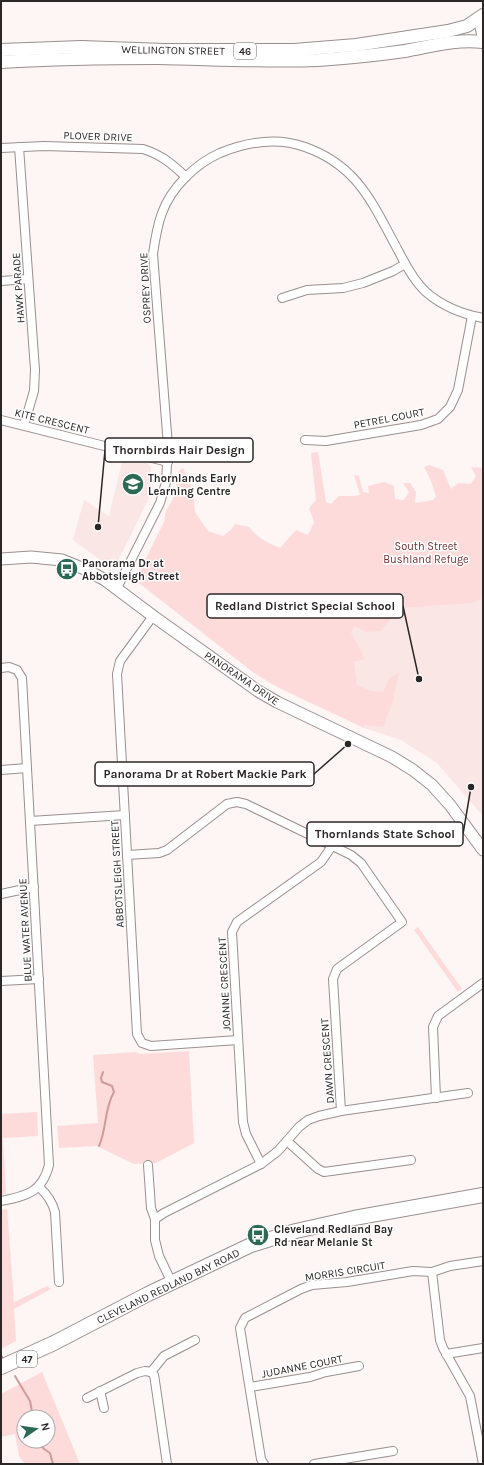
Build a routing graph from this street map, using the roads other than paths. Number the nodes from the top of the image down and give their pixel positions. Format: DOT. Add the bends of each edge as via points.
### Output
graph roads {
  1 [pos="483,16"];
  2 [pos="483,34"];
  3 [pos="483,42"];
  4 [pos="1,50"];
  5 [pos="1,62"];
  6 [pos="19,147"];
  7 [pos="1,148"];
  8 [pos="186,177"];
  9 [pos="405,264"];
  10 [pos="28,279"];
  11 [pos="1,281"];
  12 [pos="282,298"];
  13 [pos="472,316"];
  14 [pos="483,318"];
  15 [pos="1,420"];
  16 [pos="24,425"];
  17 [pos="305,440"];
  18 [pos="168,462"];
  19 [pos="1,559"];
  20 [pos="117,588"];
  21 [pos="152,616"];
  22 [pos="1,668"];
  23 [pos="27,768"];
  24 [pos="1,770"];
  25 [pos="125,815"];
  26 [pos="30,821"];
  27 [pos="332,846"];
  28 [pos="483,850"];
  29 [pos="127,855"];
  30 [pos="34,887"];
  31 [pos="1,894"];
  32 [pos="39,979"];
  33 [pos="1,981"];
  34 [pos="483,983"];
  35 [pos="238,1040"];
  36 [pos="468,1093"];
  37 [pos="436,1098"];
  38 [pos="341,1111"];
  39 [pos="287,1141"];
  40 [pos="411,1160"];
  41 [pos="261,1164"];
  42 [pos="148,1165"];
  43 [pos="39,1187"];
  44 [pos="479,1196"];
  45 [pos="1,1201"];
  46 [pos="155,1219"];
  47 [pos="483,1261"];
  48 [pos="432,1272"];
  49 [pos="59,1282"];
  50 [pos="172,1283"];
  51 [pos="195,1340"];
  52 [pos="54,1343"];
  53 [pos="483,1348"];
  54 [pos="446,1354"];
  55 [pos="359,1366"];
  56 [pos="1,1367"];
  57 [pos="151,1372"];
  58 [pos="1,1376"];
  59 [pos="250,1387"];
  60 [pos="100,1391"];
  61 [pos="87,1398"];
  62 [pos="104,1408"];
  63 [pos="393,1450"];
  64 [pos="168,1464"];
  65 [pos="264,1464"];
  66 [pos="314,1464"];
  67 [pos="483,1464"];
  1 -- 2 [label="main road, WELLINGTON STREET / 46"];
  1 -- 4 [label="main road, WELLINGTON STREET / 46" via="467,26 448,31 328,48 225,51 81,47"];
  3 -- 5 [label="main road, WELLINGTON STREET / 46" via="451,42 352,58 296,61 158,58"];
  6 -- 7 [label="street, PLOVER DRIVE"];
  6 -- 8 [label="street, PLOVER DRIVE" via="143,148 166,159"];
  6 -- 10 [label="street, HAWK PARADE"];
  8 -- 9 [label="street, OSPREY DRIVE" via="214,156 234,147 254,143 297,144 318,152 337,163 364,191"];
  8 -- 18 [label="street, OSPREY DRIVE" via="172,194 163,211 156,232 153,254"];
  9 -- 12 [label="street" via="363,283 342,288 307,290"];
  9 -- 13 [label="street, OSPREY DRIVE" via="426,292 457,311"];
  10 -- 11 [label="street"];
  10 -- 16 [label="street, HAWK PARADE" via="35,370 34,390"];
  13 -- 14 [label="street, OSPREY DRIVE"];
  13 -- 17 [label="street, PETREL COURT" via="458,390 450,407 438,419 421,425 326,441"];
  15 -- 16 [label="street, KITE CRESCENT"];
  16 -- 18 [label="street, KITE CRESCENT"];
  18 -- 20 [label="street, OSPREY DRIVE" via="160,503"];
  19 -- 20 [label="street, PANORAMA DRIVE" via="31,557 62,560 87,570"];
  20 -- 21 [label="street, PANORAMA DRIVE"];
  21 -- 25 [label="street, ABBOTSLEIGH STREET" via="120,661 117,674"];
  21 -- 28 [label="street, PANORAMA DRIVE" via="264,695 414,770 450,805"];
  22 -- 23 [label="street, BLUE WATER AVENUE" via="17,670 22,678"];
  23 -- 24 [label="street"];
  23 -- 26 [label="street, BLUE WATER AVENUE"];
  25 -- 26 [label="street"];
  25 -- 29 [label="street, ABBOTSLEIGH STREET"];
  26 -- 30 [label="street, BLUE WATER AVENUE"];
  27 -- 29 [label="street" via="237,802 228,804 167,850"];
  27 -- 35 [label="street, JOANNE CRESCENT" via="321,862 237,922 232,932"];
  27 -- 38 [label="street, DAWN CRESCENT" via="361,863 402,922 337,970 333,978"];
  29 -- 35 [label="street, ABBOTSLEIGH STREET" via="137,1034 142,1043 151,1046"];
  30 -- 31 [label="street"];
  30 -- 32 [label="street, BLUE WATER AVENUE"];
  32 -- 33 [label="street"];
  32 -- 43 [label="street, BLUE WATER AVENUE" via="49,1165 47,1176"];
  34 -- 37 [label="street" via="438,1016 433,1027"];
  35 -- 41 [label="street, JOANNE CRESCENT" via="243,1122"];
  36 -- 37 [label="street"];
  37 -- 38 [label="street"];
  38 -- 39 [label="street, DAWN CRESCENT" via="308,1120"];
  39 -- 40 [label="street" via="324,1172"];
  39 -- 41 [label="street, DAWN CRESCENT"];
  41 -- 46 [label="street, DAWN CRESCENT"];
  42 -- 46 [label="street" via="151,1208"];
  43 -- 45 [label="street" via="25,1196"];
  43 -- 49 [label="street" via="47,1194 55,1212"];
  44 -- 50 [label="highway, CLEVELAND REDLAND BAY ROAD / 47" via="296,1231 251,1245"];
  46 -- 50 [label="street" via="155,1240 159,1256"];
  47 -- 48 [label="street, MORRIS CIRCUIT" via="450,1266"];
  48 -- 54 [label="street" via="440,1340"];
  48 -- 59 [label="street, MORRIS CIRCUIT" via="413,1271 312,1285 245,1318 240,1328"];
  50 -- 52 [label="highway, CLEVELAND REDLAND BAY ROAD / 47"];
  51 -- 57 [label="street" via="164,1356"];
  52 -- 56 [label="highway, CLEVELAND REDLAND BAY ROAD / 47"];
  52 -- 58 [label="highway, CLEVELAND REDLAND BAY ROAD / 47"];
  53 -- 54 [label="street"];
  54 -- 67 [label="street" via="470,1396"];
  55 -- 59 [label="street, JUDANNE COURT"];
  57 -- 60 [label="street" via="137,1373"];
  57 -- 64 [label="street" via="155,1380"];
  59 -- 65 [label="street, MORRIS CIRCUIT" via="261,1459"];
  60 -- 61 [label="street"];
  60 -- 62 [label="street"];
  63 -- 66 [label="street"];
}
